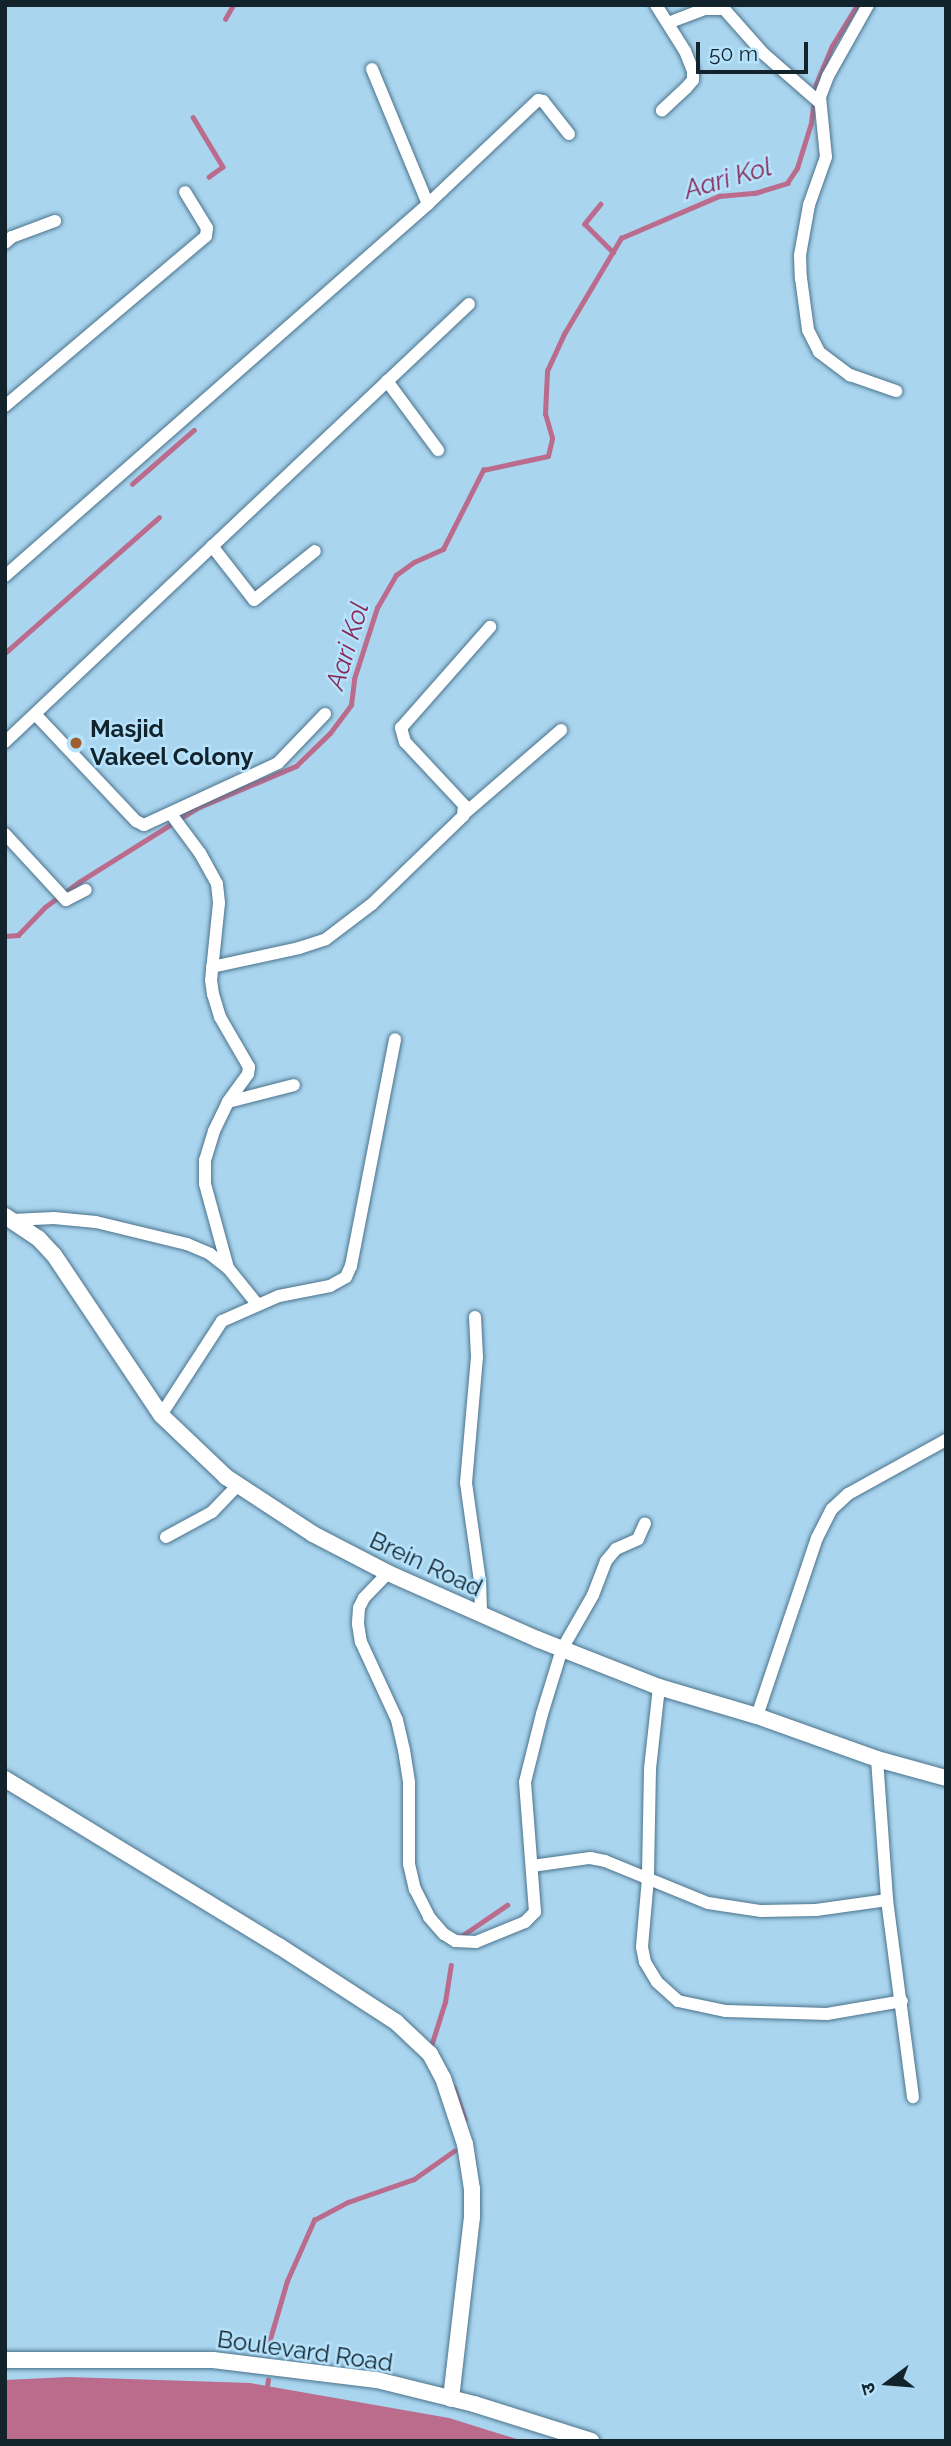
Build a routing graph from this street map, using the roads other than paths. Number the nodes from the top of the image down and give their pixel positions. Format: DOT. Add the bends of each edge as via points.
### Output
graph roads {
  1 [pos="656,5"];
  2 [pos="868,5"];
  3 [pos="668,23"];
  4 [pos="372,69"];
  5 [pos="819,101"];
  6 [pos="662,110"];
  7 [pos="569,134"];
  8 [pos="185,192"];
  9 [pos="428,204"];
  10 [pos="55,221"];
  11 [pos="5,243"];
  12 [pos="469,304"];
  13 [pos="387,381"];
  14 [pos="896,391"];
  15 [pos="5,406"];
  16 [pos="438,450"];
  17 [pos="212,546"];
  18 [pos="315,551"];
  19 [pos="5,576"];
  20 [pos="490,627"];
  21 [pos="325,713"];
  22 [pos="36,715"];
  23 [pos="561,730"];
  24 [pos="5,742"];
  25 [pos="465,813"];
  26 [pos="171,815"];
  27 [pos="5,834"];
  28 [pos="86,890"];
  29 [pos="212,967"];
  30 [pos="395,1040"];
  31 [pos="294,1085"];
  32 [pos="228,1102"];
  33 [pos="9,1218"];
  34 [pos="228,1268"];
  35 [pos="257,1304"];
  36 [pos="475,1317"];
  37 [pos="160,1415"];
  38 [pos="946,1440"];
  39 [pos="238,1485"];
  40 [pos="645,1523"];
  41 [pos="166,1536"];
  42 [pos="388,1573"];
  43 [pos="481,1615"];
  44 [pos="562,1649"];
  45 [pos="659,1687"];
  46 [pos="757,1716"];
  47 [pos="877,1759"];
  48 [pos="946,1778"];
  49 [pos="5,1779"];
  50 [pos="532,1866"];
  51 [pos="648,1878"];
  52 [pos="887,1900"];
  53 [pos="902,2001"];
  54 [pos="913,2097"];
  55 [pos="5,2360"];
  56 [pos="451,2399"];
  57 [pos="591,2441"];
  1 -- 3 [label="street"];
  2 -- 5 [label="street"];
  3 -- 5 [label="street" via="704,9 724,9 764,54"];
  3 -- 6 [label="street" via="691,62 693,80"];
  4 -- 9 [label="street"];
  5 -- 14 [label="street" via="827,157 809,205 800,255 808,330 819,352 839,369"];
  7 -- 9 [label="street" via="538,100"];
  8 -- 15 [label="street" via="207,234"];
  9 -- 19 [label="street"];
  10 -- 11 [label="street"];
  12 -- 13 [label="street"];
  13 -- 16 [label="street"];
  13 -- 17 [label="street"];
  17 -- 18 [label="street" via="254,600"];
  17 -- 22 [label="street"];
  20 -- 25 [label="street" via="401,729 405,742 460,800"];
  21 -- 26 [label="street" via="278,762"];
  22 -- 24 [label="street"];
  22 -- 26 [label="street" via="139,824 149,825"];
  23 -- 25 [label="street"];
  25 -- 29 [label="street" via="372,904 326,939"];
  26 -- 29 [label="street" via="217,884"];
  27 -- 28 [label="street" via="66,900"];
  29 -- 32 [label="street" via="215,1008 249,1067"];
  30 -- 35 [label="street" via="349,1272 330,1286 299,1290"];
  31 -- 32 [label="street"];
  32 -- 34 [label="street" via="207,1149 204,1171"];
  33 -- 34 [label="street" via="96,1222 159,1236 210,1254"];
  33 -- 37 [label="street, Brein Road" via="54,1255"];
  34 -- 35 [label="street"];
  35 -- 37 [label="street" via="222,1321"];
  36 -- 43 [label="street" via="477,1357 466,1482"];
  37 -- 39 [label="street, Brein Road"];
  38 -- 46 [label="street" via="848,1494 832,1509 817,1538"];
  39 -- 41 [label="street" via="212,1512"];
  39 -- 42 [label="street, Brein Road" via="313,1534"];
  40 -- 44 [label="street" via="638,1539 610,1554"];
  42 -- 43 [label="street, Brein Road"];
  42 -- 50 [label="street" via="364,1598 358,1624 361,1642 397,1720 404,1750 409,1783 409,1864 415,1889 444,1934 455,1941 476,1942 531,1918 536,1905"];
  43 -- 44 [label="street, Brein Road"];
  44 -- 45 [label="street, Brein Road"];
  44 -- 50 [label="street" via="525,1782"];
  45 -- 46 [label="street, Brein Road"];
  45 -- 51 [label="street" via="650,1769"];
  46 -- 47 [label="street, Brein Road"];
  47 -- 48 [label="street, Brein Road"];
  47 -- 52 [label="street"];
  49 -- 56 [label="street" via="290,1953 396,2022 430,2054 466,2144 472,2189"];
  50 -- 51 [label="street" via="590,1858"];
  51 -- 52 [label="street" via="708,1903 761,1910 816,1910"];
  51 -- 53 [label="street" via="642,1929 645,1962 657,1982 678,2001 726,2011 806,2014"];
  52 -- 53 [label="street"];
  53 -- 54 [label="street"];
  55 -- 56 [label="street, Boulevard Road" via="213,2360 377,2380"];
  56 -- 57 [label="street, Boulevard Road"];
}
